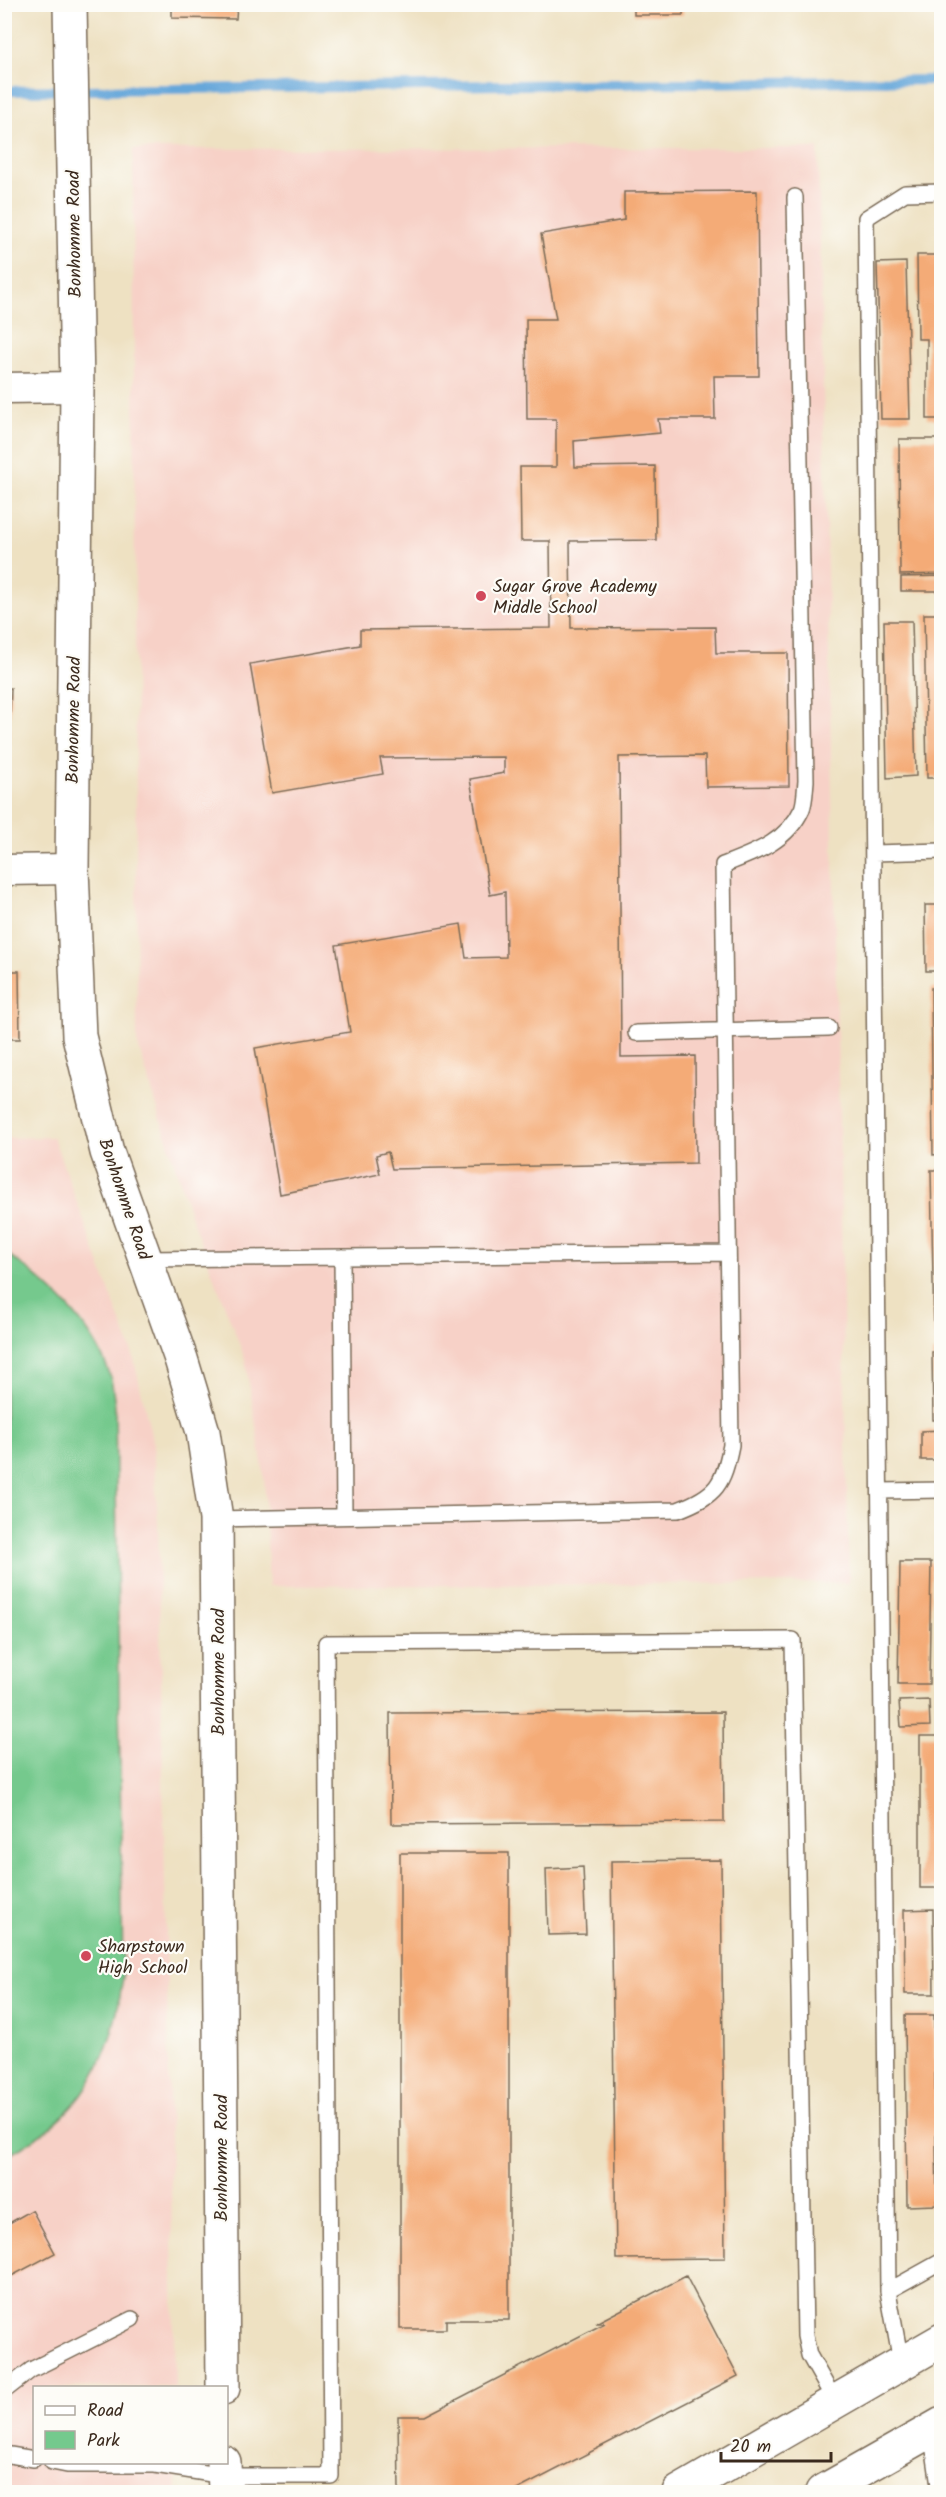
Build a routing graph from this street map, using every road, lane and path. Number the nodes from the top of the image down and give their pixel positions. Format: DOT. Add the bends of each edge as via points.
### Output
graph roads {
  1 [pos="70,4"];
  2 [pos="942,192"];
  3 [pos="795,197"];
  4 [pos="77,387"];
  5 [pos="4,388"];
  6 [pos="942,851"];
  7 [pos="874,853"];
  8 [pos="72,869"];
  9 [pos="4,870"];
  10 [pos="829,1028"];
  11 [pos="724,1029"];
  12 [pos="636,1033"];
  13 [pos="728,1253"];
  14 [pos="342,1257"];
  15 [pos="145,1258"];
  16 [pos="942,1490"];
  17 [pos="881,1491"];
  18 [pos="344,1516"];
  19 [pos="216,1519"];
  20 [pos="942,2261"];
  21 [pos="888,2291"];
  22 [pos="132,2319"];
  23 [pos="942,2340"];
  24 [pos="901,2362"];
  25 [pos="223,2386"];
  26 [pos="4,2391"];
  27 [pos="835,2401"];
  28 [pos="936,2427"];
  29 [pos="4,2454"];
  30 [pos="33,2459"];
  31 [pos="60,2464"];
  32 [pos="224,2477"];
  33 [pos="679,2493"];
  34 [pos="822,2493"];
  35 [pos="940,2493"];
  1 -- 4 [label="street, Bonhomme Road"];
  2 -- 7 [label="lane" via="905,193 866,218"];
  3 -- 11 [label="lane" via="806,781 802,808 784,834 762,850 723,865"];
  4 -- 5 [label="street"];
  4 -- 8 [label="street, Bonhomme Road"];
  6 -- 7 [label="lane"];
  7 -- 17 [label="lane"];
  8 -- 9 [label="street"];
  8 -- 15 [label="street, Bonhomme Road" via="79,1036 107,1152"];
  10 -- 11 [label="lane"];
  11 -- 12 [label="lane"];
  11 -- 13 [label="lane"];
  13 -- 14 [label="lane"];
  13 -- 18 [label="lane" via="731,1444 718,1487 700,1502 678,1510"];
  14 -- 15 [label="lane"];
  14 -- 18 [label="lane"];
  15 -- 19 [label="street, Bonhomme Road" via="203,1432"];
  16 -- 17 [label="lane"];
  17 -- 21 [label="lane"];
  18 -- 19 [label="lane"];
  19 -- 25 [label="street, Bonhomme Road"];
  20 -- 21 [label="lane"];
  21 -- 24 [label="lane"];
  22 -- 26 [label="lane" via="31,2370"];
  23 -- 24 [label="street"];
  24 -- 27 [label="street"];
  27 -- 32 [label="lane" via="809,2355 805,2336 793,1640 326,1643 331,2476"];
  27 -- 33 [label="street"];
  28 -- 34 [label="street"];
  28 -- 35 [label="lane"];
  29 -- 30 [label="lane"];
  31 -- 32 [label="lane" via="155,2465"];
}
